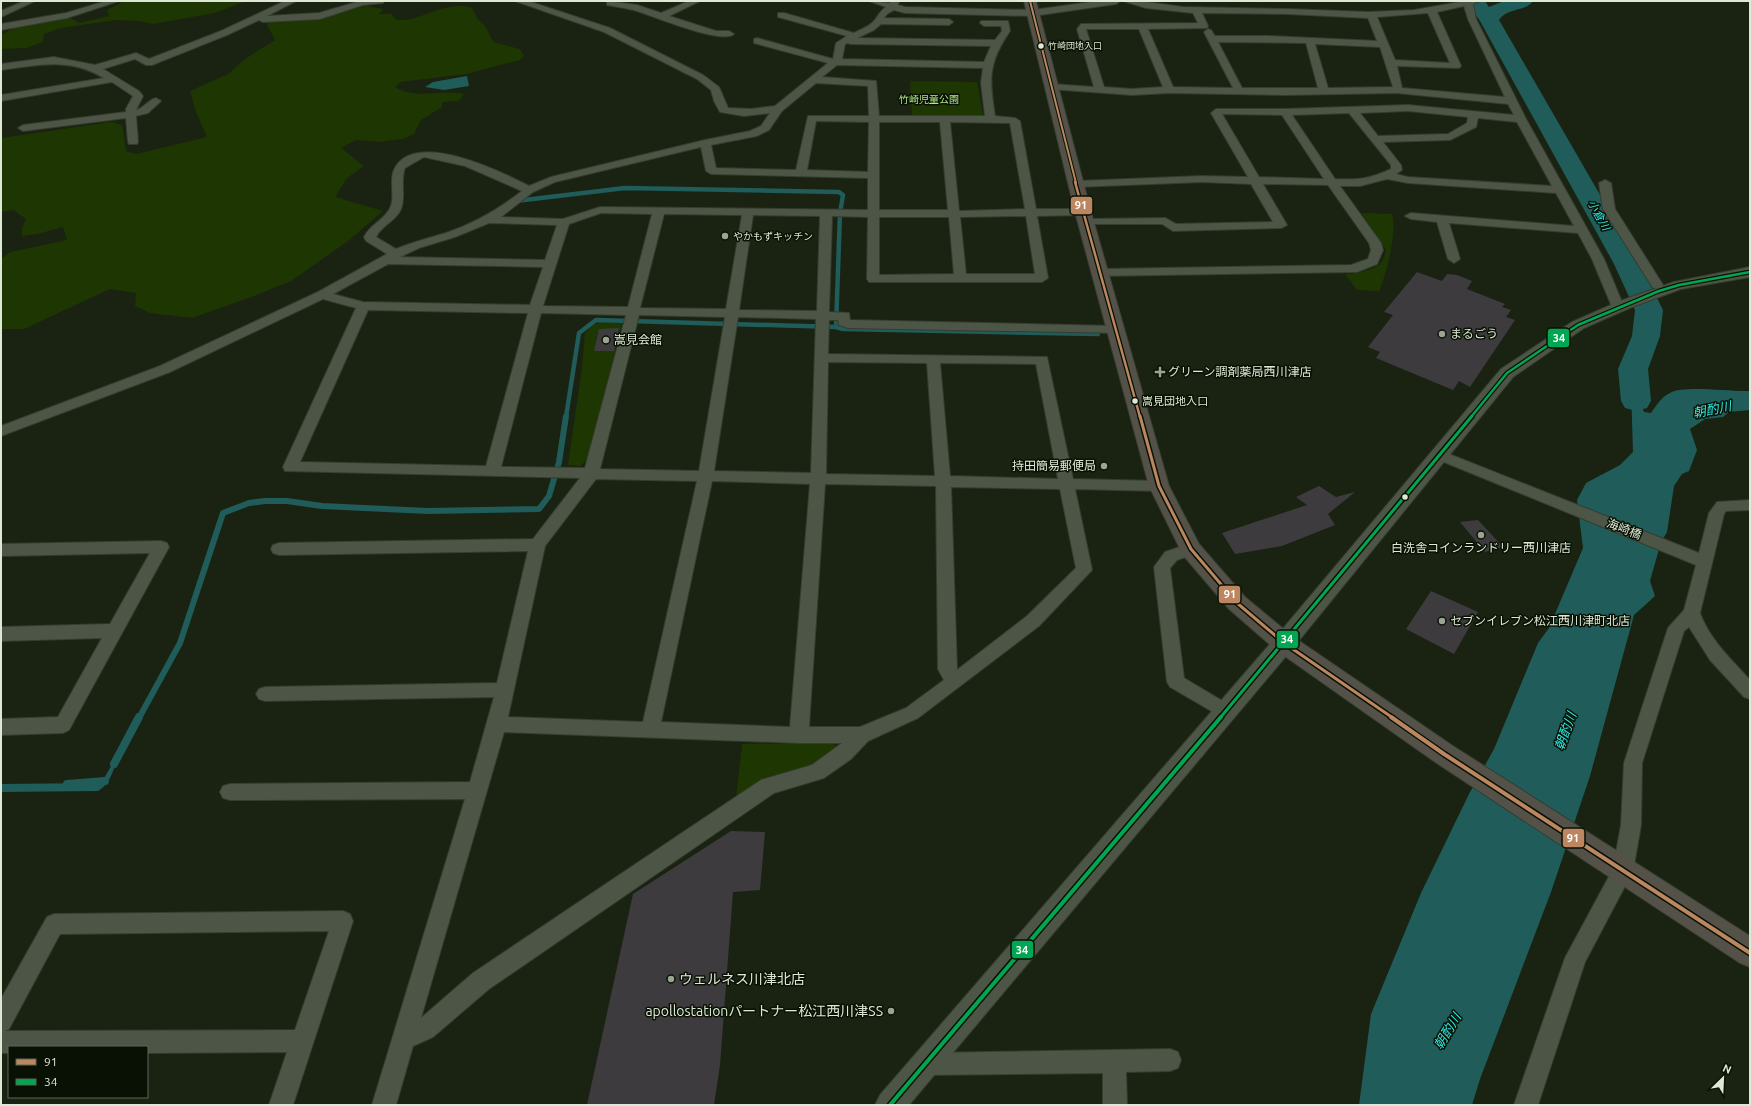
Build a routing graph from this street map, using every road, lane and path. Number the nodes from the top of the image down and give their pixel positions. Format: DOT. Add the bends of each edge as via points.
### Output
graph roads {
  1 [pos="32,1"];
  2 [pos="115,1"];
  3 [pos="292,1"];
  4 [pos="380,1"];
  5 [pos="519,1"];
  6 [pos="696,1"];
  7 [pos="873,1"];
  8 [pos="1116,1"];
  9 [pos="1127,1"];
  10 [pos="1471,2"];
  11 [pos="610,3"];
  12 [pos="327,4"];
  13 [pos="894,4"];
  14 [pos="1031,7"];
  15 [pos="1196,10"];
  16 [pos="338,11"];
  17 [pos="1432,11"];
  18 [pos="1,14"];
  19 [pos="1371,14"];
  20 [pos="781,15"];
  21 [pos="661,16"];
  22 [pos="253,20"];
  23 [pos="878,21"];
  24 [pos="957,22"];
  25 [pos="973,23"];
  26 [pos="1142,26"];
  27 [pos="1204,26"];
  28 [pos="1,27"];
  29 [pos="729,34"];
  30 [pos="856,36"];
  31 [pos="1211,39"];
  32 [pos="757,41"];
  33 [pos="844,41"];
  34 [pos="1310,41"];
  35 [pos="997,43"];
  36 [pos="1383,44"];
  37 [pos="835,62"];
  38 [pos="1391,63"];
  39 [pos="986,65"];
  40 [pos="1,67"];
  41 [pos="95,68"];
  42 [pos="115,79"];
  43 [pos="815,80"];
  44 [pos="1052,86"];
  45 [pos="1100,89"];
  46 [pos="1169,90"];
  47 [pos="1397,90"];
  48 [pos="1239,91"];
  49 [pos="1324,91"];
  50 [pos="1,98"];
  51 [pos="156,101"];
  52 [pos="1512,101"];
  53 [pos="778,109"];
  54 [pos="1353,110"];
  55 [pos="1285,112"];
  56 [pos="1474,114"];
  57 [pos="130,115"];
  58 [pos="874,119"];
  59 [pos="945,119"];
  60 [pos="990,119"];
  61 [pos="1521,119"];
  62 [pos="23,128"];
  63 [pos="1375,139"];
  64 [pos="133,142"];
  65 [pos="705,143"];
  66 [pos="801,173"];
  67 [pos="872,175"];
  68 [pos="1388,176"];
  69 [pos="1253,179"];
  70 [pos="1332,183"];
  71 [pos="1605,183"];
  72 [pos="1077,184"];
  73 [pos="529,190"];
  74 [pos="1559,190"];
  75 [pos="659,211"];
  76 [pos="748,212"];
  77 [pos="826,213"];
  78 [pos="874,213"];
  79 [pos="1031,213"];
  80 [pos="955,214"];
  81 [pos="1411,216"];
  82 [pos="1085,217"];
  83 [pos="1442,218"];
  84 [pos="487,220"];
  85 [pos="564,222"];
  86 [pos="1580,230"];
  87 [pos="396,254"];
  88 [pos="1454,259"];
  89 [pos="384,260"];
  90 [pos="550,264"];
  91 [pos="1750,272"];
  92 [pos="1100,273"];
  93 [pos="960,278"];
  94 [pos="1658,288"];
  95 [pos="322,295"];
  96 [pos="363,306"];
  97 [pos="1622,306"];
  98 [pos="535,310"];
  99 [pos="632,318"];
  100 [pos="828,319"];
  101 [pos="731,320"];
  102 [pos="1115,330"];
  103 [pos="823,358"];
  104 [pos="933,359"];
  105 [pos="1,431"];
  106 [pos="1440,455"];
  107 [pos="492,472"];
  108 [pos="591,474"];
  109 [pos="706,476"];
  110 [pos="818,478"];
  111 [pos="943,480"];
  112 [pos="1068,482"];
  113 [pos="1159,486"];
  114 [pos="1750,505"];
  115 [pos="537,545"];
  116 [pos="279,549"];
  117 [pos="1191,549"];
  118 [pos="1,550"];
  119 [pos="1704,561"];
  120 [pos="1692,613"];
  121 [pos="113,631"];
  122 [pos="1,634"];
  123 [pos="1284,643"];
  124 [pos="955,682"];
  125 [pos="504,690"];
  126 [pos="1750,692"];
  127 [pos="265,694"];
  128 [pos="1225,711"];
  129 [pos="497,724"];
  130 [pos="1,727"];
  131 [pos="650,730"];
  132 [pos="799,735"];
  133 [pos="861,735"];
  134 [pos="477,790"];
  135 [pos="230,792"];
  136 [pos="1623,871"];
  137 [pos="1750,953"];
  138 [pos="1,1021"];
  139 [pos="403,1039"];
  140 [pos="303,1041"];
  141 [pos="1,1042"];
  142 [pos="1170,1060"];
  143 [pos="1115,1061"];
  144 [pos="925,1064"];
  145 [pos="281,1105"];
  146 [pos="384,1105"];
  147 [pos="890,1105"];
  148 [pos="1115,1105"];
  149 [pos="1526,1105"];
  1 -- 18 [label="street"];
  2 -- 28 [label="street" via="79,12"];
  3 -- 22 [label="street"];
  4 -- 16 [label="street" via="362,3"];
  5 -- 53 [label="street" via="607,30 700,77 716,89 724,110 750,114"];
  6 -- 21 [label="street"];
  7 -- 13 [label="street"];
  8 -- 14 [label="street"];
  9 -- 15 [label="street" via="1160,8"];
  10 -- 17 [label="street"];
  10 -- 52 [label="street" via="1472,19"];
  11 -- 21 [label="street"];
  12 -- 16 [label="street"];
  13 -- 14 [label="street" via="925,10"];
  13 -- 23 [label="street"];
  14 -- 44 [label="main road"];
  15 -- 19 [label="street"];
  15 -- 27 [label="street"];
  16 -- 22 [label="street" via="314,17"];
  17 -- 19 [label="street"];
  17 -- 38 [label="street" via="1456,66"];
  19 -- 36 [label="street"];
  20 -- 30 [label="street"];
  21 -- 29 [label="street" via="715,34"];
  22 -- 41 [label="street" via="149,63 136,56"];
  23 -- 24 [label="street"];
  23 -- 30 [label="street"];
  25 -- 35 [label="street" via="1005,23 1006,31"];
  26 -- 27 [label="street"];
  26 -- 45 [label="street" via="1084,26 1081,29"];
  26 -- 46 [label="street"];
  27 -- 31 [label="street"];
  30 -- 33 [label="street"];
  31 -- 34 [label="street"];
  31 -- 48 [label="street"];
  32 -- 37 [label="street"];
  33 -- 35 [label="street"];
  33 -- 37 [label="street"];
  34 -- 36 [label="street"];
  34 -- 49 [label="street"];
  35 -- 39 [label="street"];
  36 -- 38 [label="street"];
  37 -- 39 [label="street"];
  37 -- 43 [label="street"];
  38 -- 47 [label="street"];
  39 -- 60 [label="street" via="985,80"];
  40 -- 41 [label="street" via="49,59"];
  41 -- 42 [label="street"];
  42 -- 50 [label="street"];
  42 -- 57 [label="street" via="138,96"];
  43 -- 53 [label="street"];
  43 -- 58 [label="street" via="874,83"];
  44 -- 45 [label="street"];
  44 -- 72 [label="main road"];
  45 -- 46 [label="street" via="1132,92"];
  46 -- 48 [label="street"];
  47 -- 49 [label="street"];
  47 -- 52 [label="street"];
  48 -- 49 [label="street"];
  51 -- 57 [label="street" via="142,112"];
  52 -- 61 [label="street"];
  53 -- 65 [label="street" via="765,128 753,134"];
  54 -- 55 [label="street"];
  54 -- 56 [label="street" via="1408,108"];
  54 -- 63 [label="street"];
  55 -- 69 [label="street" via="1220,110 1216,113"];
  55 -- 70 [label="street"];
  56 -- 61 [label="street"];
  56 -- 63 [label="street" via="1472,125 1450,137"];
  57 -- 62 [label="street"];
  57 -- 64 [label="street"];
  58 -- 59 [label="street"];
  58 -- 66 [label="street" via="812,118"];
  58 -- 67 [label="street"];
  59 -- 60 [label="street"];
  59 -- 80 [label="street"];
  60 -- 79 [label="street" via="1015,121"];
  61 -- 74 [label="street"];
  63 -- 68 [label="street" via="1396,165 1397,170"];
  65 -- 66 [label="street" via="711,171"];
  65 -- 73 [label="street" via="576,173"];
  66 -- 67 [label="street"];
  67 -- 78 [label="street"];
  68 -- 70 [label="street" via="1360,183"];
  68 -- 74 [label="street" via="1408,180"];
  69 -- 70 [label="street"];
  69 -- 72 [label="street"];
  69 -- 82 [label="street" via="1281,225 1173,228 1165,221"];
  70 -- 92 [label="street" via="1375,242 1377,250 1373,261 1353,269"];
  71 -- 94 [label="street" via="1609,209"];
  72 -- 82 [label="main road"];
  73 -- 84 [label="street" via="506,209"];
  73 -- 87 [label="street" via="470,162 424,154 416,157 401,166 398,174 396,208 370,237 370,240"];
  74 -- 86 [label="street"];
  75 -- 76 [label="street"];
  75 -- 85 [label="street" via="600,210"];
  75 -- 99 [label="street"];
  76 -- 77 [label="street"];
  76 -- 101 [label="street"];
  77 -- 78 [label="street"];
  77 -- 100 [label="street"];
  78 -- 80 [label="street"];
  78 -- 93 [label="street" via="873,279"];
  79 -- 80 [label="street"];
  79 -- 82 [label="street"];
  79 -- 93 [label="street" via="1042,278"];
  80 -- 93 [label="street"];
  81 -- 83 [label="street"];
  82 -- 92 [label="main road"];
  83 -- 86 [label="street"];
  83 -- 88 [label="street"];
  84 -- 85 [label="street"];
  84 -- 87 [label="street"];
  85 -- 90 [label="street"];
  86 -- 97 [label="street"];
  87 -- 89 [label="street"];
  89 -- 90 [label="street"];
  89 -- 95 [label="street"];
  90 -- 98 [label="street"];
  91 -- 94 [label="street"];
  92 -- 102 [label="main road"];
  94 -- 97 [label="street"];
  95 -- 96 [label="street"];
  95 -- 105 [label="street" via="165,369"];
  96 -- 98 [label="street"];
  96 -- 107 [label="street" via="290,467"];
  97 -- 106 [label="street" via="1578,325 1507,373"];
  98 -- 99 [label="street"];
  98 -- 107 [label="street"];
  99 -- 101 [label="street"];
  99 -- 108 [label="street"];
  100 -- 101 [label="street"];
  100 -- 102 [label="street" via="844,316 844,322 848,324"];
  100 -- 103 [label="street"];
  101 -- 109 [label="street"];
  102 -- 113 [label="main road"];
  103 -- 104 [label="street"];
  103 -- 110 [label="street"];
  104 -- 111 [label="street"];
  104 -- 112 [label="street" via="1042,360"];
  106 -- 119 [label="street, 海崎橋"];
  106 -- 123 [label="street"];
  107 -- 108 [label="street"];
  108 -- 109 [label="street"];
  108 -- 115 [label="street"];
  109 -- 110 [label="street"];
  109 -- 131 [label="street"];
  110 -- 111 [label="street"];
  110 -- 132 [label="street"];
  111 -- 112 [label="street"];
  111 -- 124 [label="street" via="947,669"];
  112 -- 113 [label="street"];
  112 -- 124 [label="street" via="1084,570 1033,621"];
  113 -- 117 [label="main road"];
  114 -- 119 [label="street" via="1722,506 1717,513"];
  115 -- 116 [label="street"];
  115 -- 125 [label="street"];
  117 -- 123 [label="main road" via="1237,603"];
  117 -- 128 [label="street" via="1171,556 1162,567 1176,682"];
  118 -- 121 [label="street" via="161,547"];
  119 -- 120 [label="street"];
  120 -- 126 [label="street" via="1694,624 1702,637"];
  120 -- 136 [label="street" via="1677,628 1633,763 1631,825"];
  121 -- 122 [label="street"];
  121 -- 130 [label="street" via="63,725"];
  123 -- 128 [label="street"];
  123 -- 136 [label="main road" via="1444,754"];
  124 -- 133 [label="street" via="912,713"];
  125 -- 127 [label="street"];
  125 -- 129 [label="street"];
  128 -- 144 [label="street"];
  129 -- 131 [label="street"];
  129 -- 134 [label="street"];
  131 -- 132 [label="street"];
  132 -- 133 [label="street"];
  133 -- 139 [label="street" via="844,753 817,772 768,786 481,981 425,1029"];
  134 -- 135 [label="street"];
  134 -- 139 [label="street"];
  136 -- 137 [label="main road"];
  136 -- 149 [label="street" via="1576,958"];
  138 -- 140 [label="street" via="54,924 343,921"];
  139 -- 146 [label="street"];
  140 -- 141 [label="street"];
  140 -- 145 [label="street"];
  142 -- 143 [label="street"];
  143 -- 144 [label="street"];
  143 -- 148 [label="street"];
  144 -- 147 [label="street"];
}
